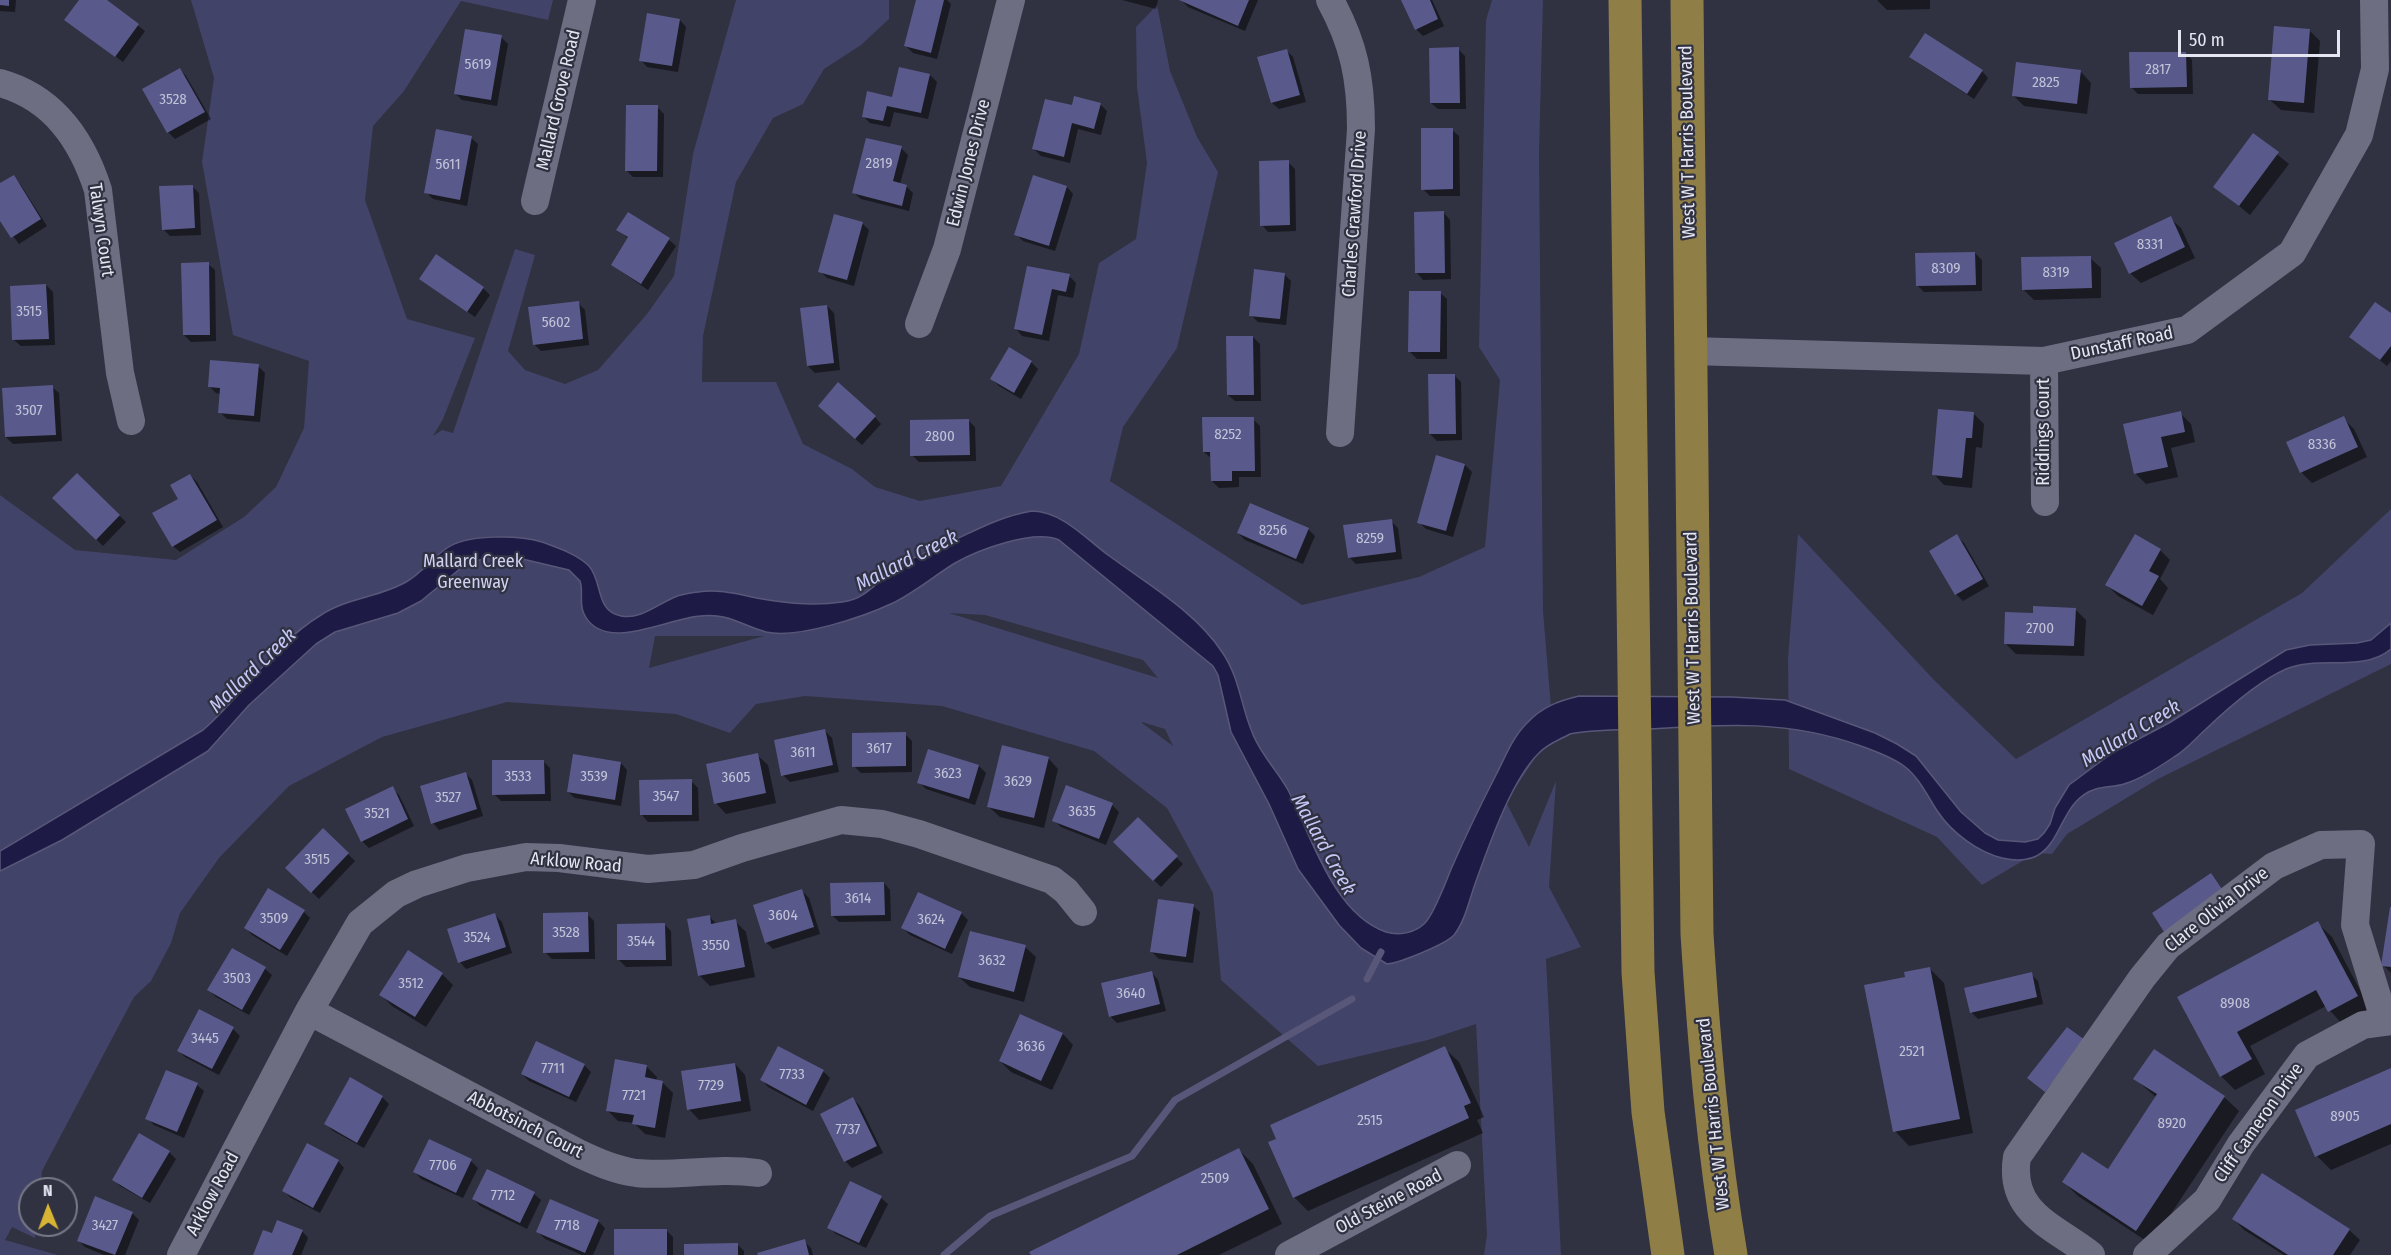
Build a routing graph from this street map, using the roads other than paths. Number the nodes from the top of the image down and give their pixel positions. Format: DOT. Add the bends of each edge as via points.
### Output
graph roads {
  1 [pos="582,0"];
  2 [pos="1011,0"];
  3 [pos="1330,0"];
  4 [pos="1625,0"];
  5 [pos="1687,0"];
  6 [pos="2374,0"];
  7 [pos="0,83"];
  8 [pos="536,201"];
  9 [pos="919,324"];
  10 [pos="1690,351"];
  11 [pos="2044,361"];
  12 [pos="131,421"];
  13 [pos="1340,433"];
  14 [pos="2045,502"];
  15 [pos="1083,912"];
  16 [pos="309,1011"];
  17 [pos="2388,1021"];
  18 [pos="1457,1165"];
  19 [pos="758,1173"];
  20 [pos="1303,1252"];
  21 [pos="181,1255"];
  22 [pos="1668,1255"];
  23 [pos="1731,1255"];
  24 [pos="2091,1255"];
  25 [pos="2147,1255"];
  1 -- 8 [label="street, Mallard Grove Road"];
  2 -- 9 [label="street, Edwin Jones Drive" via="947,249"];
  3 -- 13 [label="street, Charles Crawford Drive" via="1355,57 1361,93"];
  4 -- 22 [label="main road" via="1637,960 1648,1112"];
  5 -- 10 [label="main road, West W T Harris Boulevard"];
  6 -- 11 [label="street, Dunstaff Road" via="2375,69 2359,135 2292,253 2187,330"];
  7 -- 12 [label="street, Talwyn Court" via="42,103 74,135 89,162 98,190 120,373"];
  10 -- 11 [label="street, Dunstaff Road"];
  10 -- 23 [label="main road, West W T Harris Boulevard" via="1697,934 1708,1083"];
  11 -- 14 [label="street, Riddings Court"];
  15 -- 16 [label="street, Arklow Road" via="1052,880 919,834 862,821 841,820 694,865 667,869 625,868 558,858 515,859 446,874 396,894 360,923"];
  16 -- 19 [label="street, Abbotsinch Court" via="612,1168 656,1174 718,1169"];
  16 -- 21 [label="street, Arklow Road"];
  17 -- 24 [label="street, Clare Olivia Drive" via="2355,925 2361,844 2321,845 2274,866 2183,933 2142,978 2017,1157 2014,1175 2032,1213"];
  17 -- 25 [label="street, Cliff Cameron Drive" via="2363,1025 2307,1055 2241,1144 2206,1200"];
  18 -- 20 [label="street, Old Steine Road"];
}
